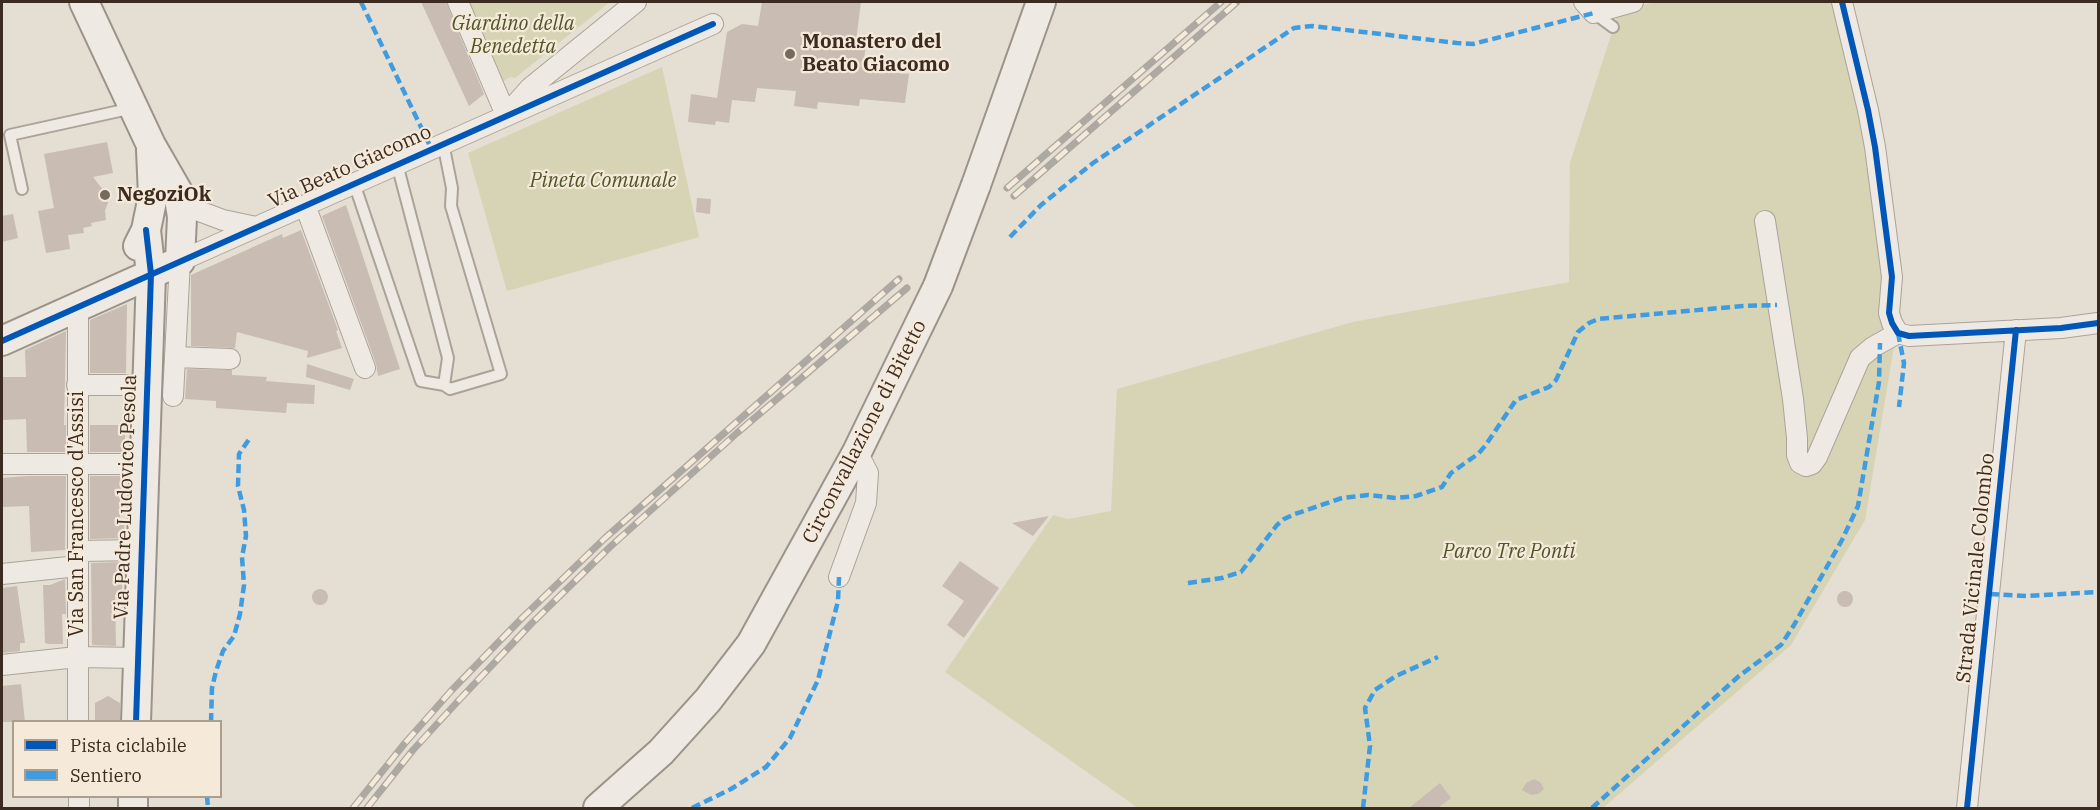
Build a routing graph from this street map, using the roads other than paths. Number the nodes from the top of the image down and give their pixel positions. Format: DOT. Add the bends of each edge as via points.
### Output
graph roads {
  1 [pos="84,2"];
  2 [pos="458,2"];
  3 [pos="636,2"];
  4 [pos="1041,2"];
  5 [pos="1634,2"];
  6 [pos="1842,2"];
  7 [pos="1589,8"];
  8 [pos="713,24"];
  9 [pos="1613,27"];
  10 [pos="134,108"];
  11 [pos="506,115"];
  12 [pos="443,143"];
  13 [pos="151,145"];
  14 [pos="397,164"];
  15 [pos="354,183"];
  16 [pos="22,189"];
  17 [pos="178,192"];
  18 [pos="305,205"];
  19 [pos="1765,221"];
  20 [pos="256,227"];
  21 [pos="146,230"];
  22 [pos="180,261"];
  23 [pos="151,274"];
  24 [pos="109,293"];
  25 [pos="78,306"];
  26 [pos="2098,323"];
  27 [pos="2016,330"];
  28 [pos="1898,333"];
  29 [pos="2,341"];
  30 [pos="175,357"];
  31 [pos="230,359"];
  32 [pos="365,368"];
  33 [pos="77,385"];
  34 [pos="147,385"];
  35 [pos="444,385"];
  36 [pos="173,396"];
  37 [pos="857,452"];
  38 [pos="2,464"];
  39 [pos="77,464"];
  40 [pos="144,464"];
  41 [pos="141,550"];
  42 [pos="78,558"];
  43 [pos="2,574"];
  44 [pos="839,577"];
  45 [pos="77,657"];
  46 [pos="138,658"];
  47 [pos="2,665"];
  48 [pos="78,720"];
  49 [pos="136,720"];
  50 [pos="598,808"];
  51 [pos="1967,808"];
  1 -- 10 [label="street"];
  2 -- 11 [label="street"];
  3 -- 11 [label="street" via="530,88"];
  4 -- 37 [label="street, Circonvallazione di Bitetto, bridge" via="938,286"];
  5 -- 7 [label="street"];
  6 -- 28 [label="street" via="1868,110 1888,239 1890,313"];
  7 -- 9 [label="lane"];
  8 -- 11 [label="street, Via Beato Giacomo"];
  10 -- 13 [label="street"];
  10 -- 16 [label="lane" via="10,135"];
  11 -- 12 [label="street, Via Beato Giacomo"];
  12 -- 14 [label="street, Via Beato Giacomo"];
  12 -- 35 [label="lane" via="452,188 451,206 501,374 450,389"];
  13 -- 17 [label="street"];
  13 -- 21 [label="street" via="153,196"];
  14 -- 15 [label="street, Via Beato Giacomo"];
  14 -- 35 [label="lane" via="448,358"];
  15 -- 18 [label="street, Via Beato Giacomo"];
  15 -- 35 [label="lane" via="421,381"];
  17 -- 20 [label="street" via="199,211"];
  17 -- 22 [label="street" via="182,217"];
  18 -- 20 [label="street, Via Beato Giacomo"];
  18 -- 32 [label="street"];
  19 -- 28 [label="street" via="1800,463 1812,464 1860,358"];
  20 -- 22 [label="street, Via Beato Giacomo"];
  21 -- 23 [label="street, Via Padre Ludovico Pesola"];
  21 -- 24 [label="street"];
  22 -- 23 [label="street, Via Beato Giacomo"];
  22 -- 30 [label="street"];
  23 -- 24 [label="street, Via Beato Giacomo"];
  23 -- 34 [label="street, Via Padre Ludovico Pesola"];
  24 -- 25 [label="street, Via Beato Giacomo"];
  25 -- 29 [label="street, Via Beato Giacomo"];
  25 -- 33 [label="street, Via San Francesco d'Assisi"];
  26 -- 27 [label="street"];
  27 -- 28 [label="street" via="1909,336"];
  27 -- 51 [label="street, Strada Vicinale Colombo"];
  30 -- 31 [label="street"];
  30 -- 36 [label="street"];
  33 -- 34 [label="street"];
  33 -- 39 [label="street, Via San Francesco d'Assisi"];
  34 -- 40 [label="street, Via Padre Ludovico Pesola"];
  37 -- 44 [label="street" via="868,473 866,503"];
  37 -- 50 [label="street, Circonvallazione di Bitetto" via="751,644 669,743"];
  38 -- 39 [label="street"];
  39 -- 40 [label="street"];
  39 -- 42 [label="street, Via San Francesco d'Assisi"];
  40 -- 41 [label="street, Via Padre Ludovico Pesola"];
  41 -- 42 [label="street"];
  41 -- 46 [label="street, Via Padre Ludovico Pesola"];
  42 -- 43 [label="street"];
  42 -- 45 [label="street, Via San Francesco d'Assisi"];
  45 -- 46 [label="street"];
  45 -- 47 [label="street"];
  45 -- 48 [label="street, Via San Francesco d'Assisi"];
  46 -- 49 [label="street, Via Padre Ludovico Pesola"];
}
